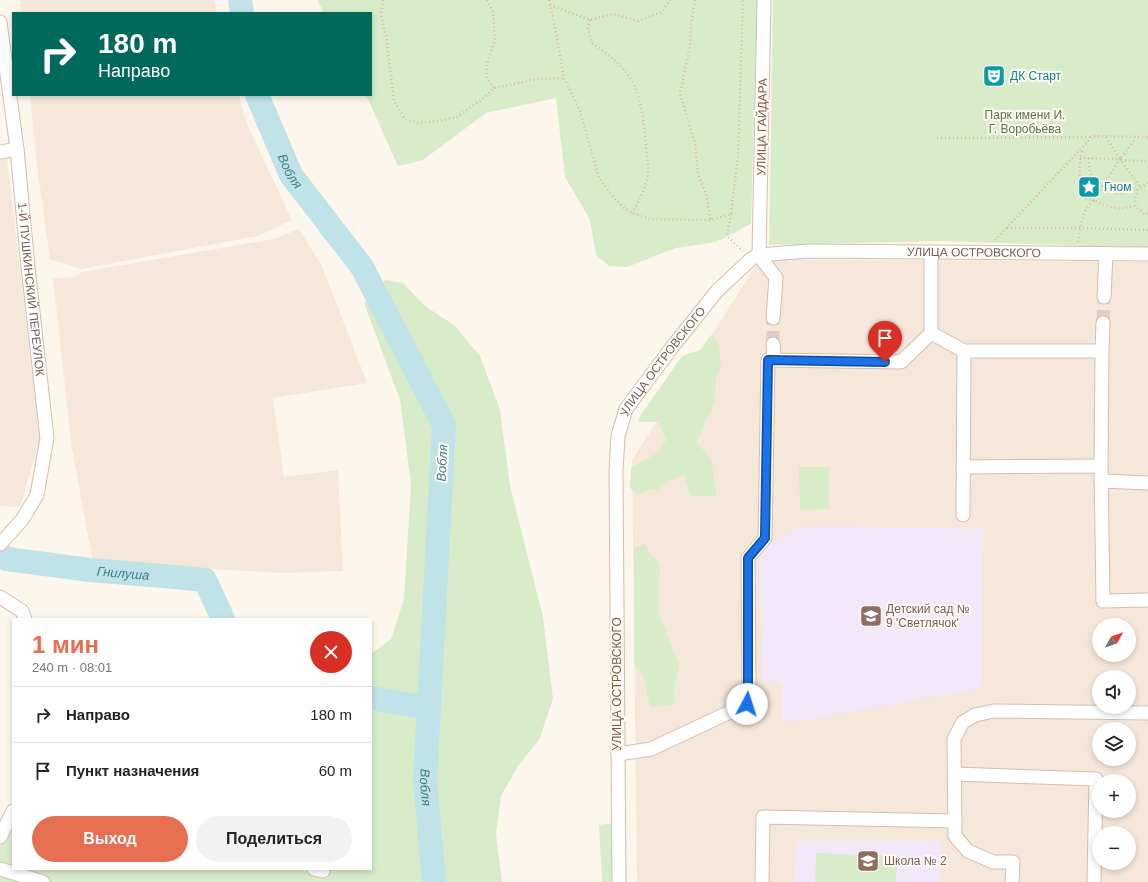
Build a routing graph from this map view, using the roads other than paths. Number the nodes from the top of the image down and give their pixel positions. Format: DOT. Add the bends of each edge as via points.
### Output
graph roads {
  1 [pos="764,0"];
  2 [pos="0,22"];
  3 [pos="17,149"];
  4 [pos="0,152"];
  5 [pos="931,252"];
  6 [pos="1106,254"];
  7 [pos="1148,254"];
  8 [pos="755,257"];
  9 [pos="1104,297"];
  10 [pos="773,318"];
  11 [pos="1103,323"];
  12 [pos="931,333"];
  13 [pos="773,344"];
  14 [pos="964,350"];
  15 [pos="1102,351"];
  16 [pos="774,360"];
  17 [pos="963,466"];
  18 [pos="1101,466"];
  19 [pos="1101,481"];
  20 [pos="1148,483"];
  21 [pos="963,515"];
  22 [pos="0,544"];
  23 [pos="0,597"];
  24 [pos="1148,600"];
  25 [pos="25,618"];
  26 [pos="1148,713"];
  27 [pos="618,754"];
  28 [pos="954,774"];
  29 [pos="12,813"];
  30 [pos="955,821"];
  31 [pos="0,837"];
  32 [pos="0,869"];
  33 [pos="43,882"];
  34 [pos="619,882"];
  35 [pos="762,882"];
  36 [pos="1012,882"];
  37 [pos="1094,882"];
  1 -- 8 [label="street, УЛИЦА ГАЙДАРА"];
  2 -- 3 [label="street, 1-Й ПУШКИНСКИЙ ПЕРЕУЛОК"];
  3 -- 4 [label="street"];
  3 -- 22 [label="street, 1-Й ПУШКИНСКИЙ ПЕРЕУЛОК" via="47,438 37,495 22,520"];
  5 -- 6 [label="street, УЛИЦА ОСТРОВСКОГО"];
  5 -- 8 [label="street, УЛИЦА ОСТРОВСКОГО" via="808,251"];
  5 -- 12 [label="street"];
  6 -- 7 [label="street, УЛИЦА ОСТРОВСКОГО"];
  6 -- 9 [label="street"];
  8 -- 10 [label="street" via="776,278"];
  8 -- 27 [label="street, УЛИЦА ОСТРОВСКОГО" via="717,291 673,346 626,409 618,436"];
  11 -- 15 [label="street"];
  12 -- 14 [label="street"];
  12 -- 16 [label="street" via="901,362"];
  13 -- 16 [label="street"];
  14 -- 15 [label="street"];
  14 -- 17 [label="street"];
  15 -- 18 [label="street"];
  16 -- 27 [label="street" via="768,360 765,538 748,558 747,704 651,750"];
  17 -- 18 [label="street"];
  17 -- 21 [label="street"];
  18 -- 19 [label="street"];
  19 -- 20 [label="street"];
  19 -- 24 [label="street" via="1103,601"];
  23 -- 25 [label="street" via="22,611"];
  26 -- 28 [label="street" via="994,711 975,715 963,722 954,739"];
  27 -- 34 [label="street, УЛИЦА ОСТРОВСКОГО"];
  28 -- 30 [label="street"];
  28 -- 37 [label="street" via="1096,780"];
  29 -- 31 [label="street"];
  30 -- 35 [label="street" via="763,817"];
  30 -- 36 [label="street" via="955,836 968,850 993,862 1013,862"];
  32 -- 33 [label="street"];
}
